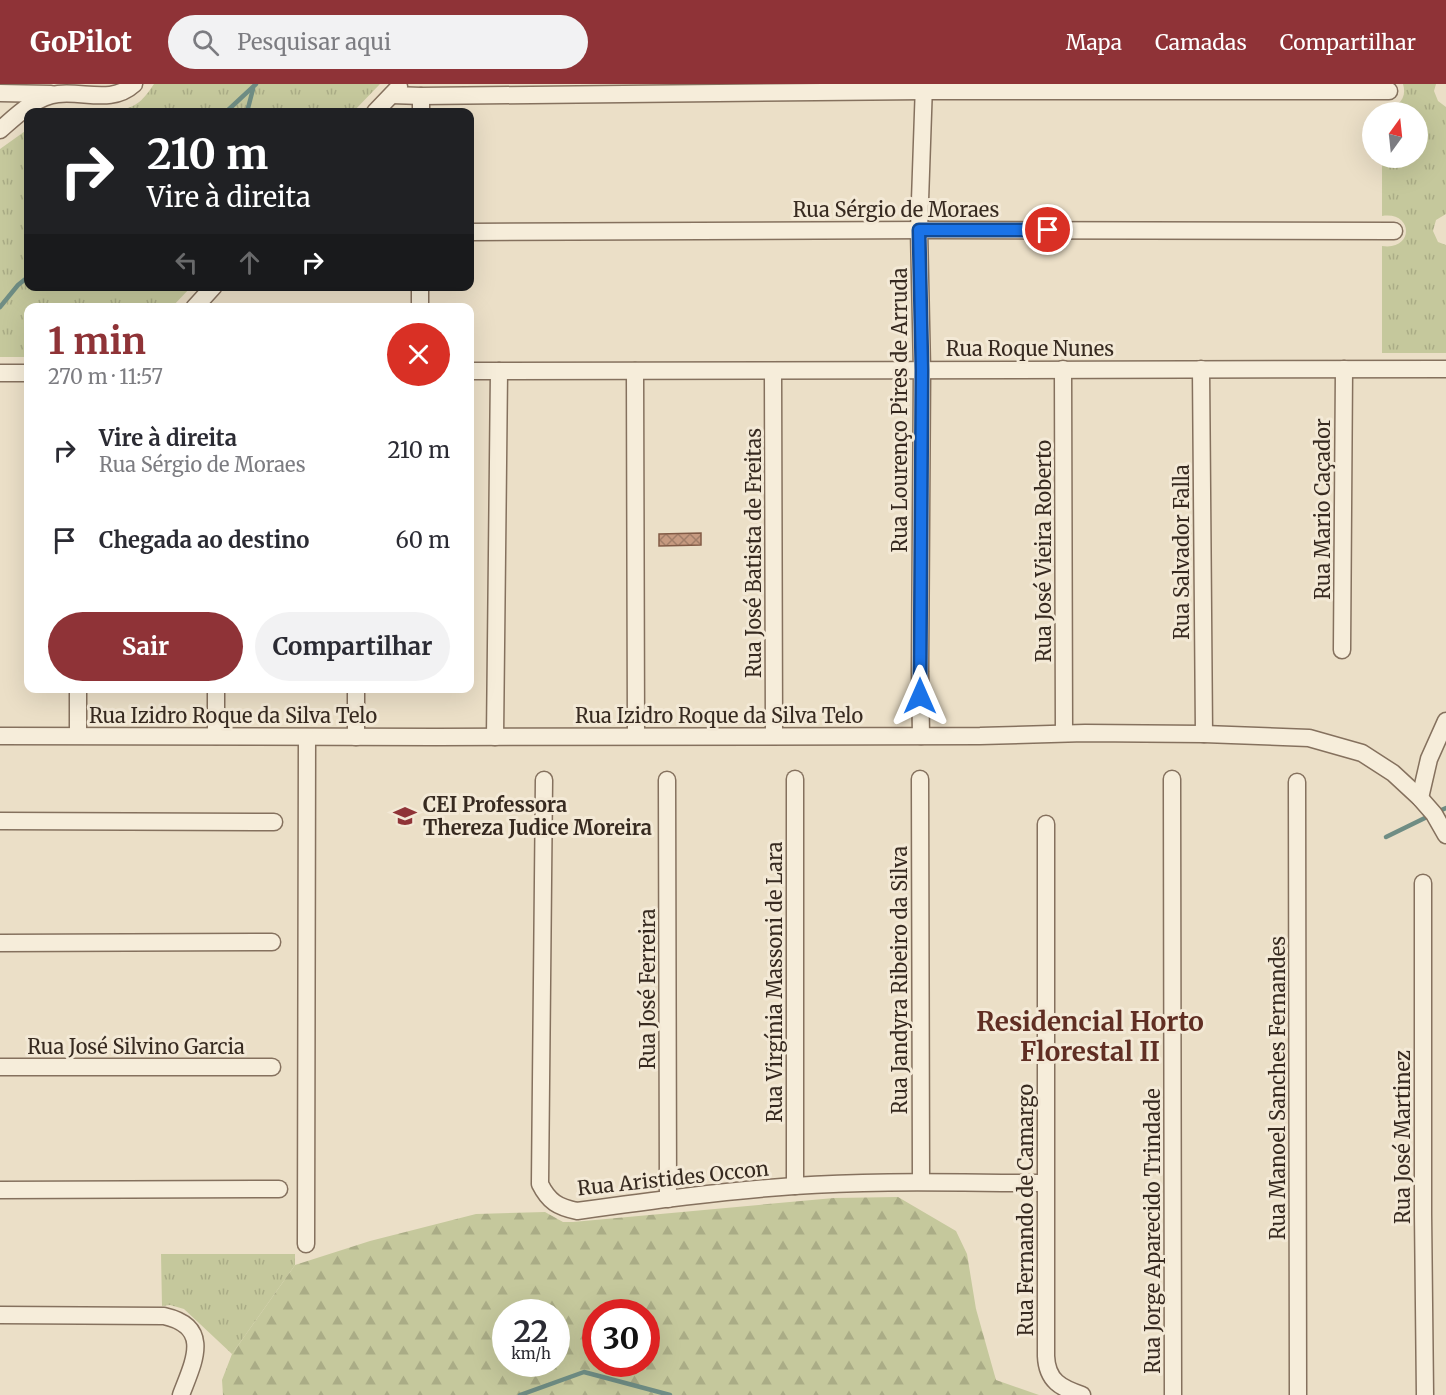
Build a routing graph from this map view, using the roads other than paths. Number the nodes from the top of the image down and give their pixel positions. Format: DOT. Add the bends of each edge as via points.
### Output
graph roads {
  1 [pos="134,84"];
  2 [pos="924,87"];
  3 [pos="396,89"];
  4 [pos="441,89"];
  5 [pos="1389,91"];
  6 [pos="0,93"];
  7 [pos="57,94"];
  8 [pos="421,104"];
  9 [pos="27,108"];
  10 [pos="379,108"];
  11 [pos="24,110"];
  12 [pos="0,130"];
  13 [pos="919,230"];
  14 [pos="1394,231"];
  15 [pos="474,232"];
  16 [pos="209,291"];
  17 [pos="199,303"];
  18 [pos="1064,369"];
  19 [pos="1201,369"];
  20 [pos="1344,369"];
  21 [pos="1446,369"];
  22 [pos="922,370"];
  23 [pos="474,371"];
  24 [pos="499,371"];
  25 [pos="635,371"];
  26 [pos="773,371"];
  27 [pos="0,373"];
  28 [pos="24,373"];
  29 [pos="1342,650"];
  30 [pos="78,693"];
  31 [pos="216,693"];
  32 [pos="356,693"];
  33 [pos="1446,721"];
  34 [pos="1065,733"];
  35 [pos="1204,734"];
  36 [pos="78,735"];
  37 [pos="216,735"];
  38 [pos="774,735"];
  39 [pos="0,736"];
  40 [pos="636,736"];
  41 [pos="921,736"];
  42 [pos="308,737"];
  43 [pos="356,737"];
  44 [pos="495,737"];
  45 [pos="795,779"];
  46 [pos="920,779"];
  47 [pos="1172,779"];
  48 [pos="544,780"];
  49 [pos="668,780"];
  50 [pos="1298,782"];
  51 [pos="1420,798"];
  52 [pos="0,821"];
  53 [pos="274,822"];
  54 [pos="1046,824"];
  55 [pos="1446,835"];
  56 [pos="1423,883"];
  57 [pos="272,942"];
  58 [pos="0,943"];
  59 [pos="0,1067"];
  60 [pos="272,1067"];
  61 [pos="921,1181"];
  62 [pos="1045,1183"];
  63 [pos="795,1186"];
  64 [pos="279,1189"];
  65 [pos="0,1190"];
  66 [pos="668,1199"];
  67 [pos="306,1244"];
  68 [pos="0,1315"];
  69 [pos="1424,1394"];
  70 [pos="181,1395"];
  71 [pos="1082,1395"];
  72 [pos="1173,1395"];
  73 [pos="1299,1395"];
  1 -- 7 [label="street" via="114,95"];
  2 -- 4 [label="street"];
  2 -- 5 [label="street"];
  2 -- 13 [label="street, Rua Lourenço Pires de Arruda"];
  3 -- 8 [label="street"];
  3 -- 10 [label="street"];
  4 -- 8 [label="street"];
  6 -- 7 [label="street"];
  7 -- 9 [label="street"];
  11 -- 12 [label="street"];
  13 -- 14 [label="street, Rua Sérgio de Moraes"];
  13 -- 15 [label="street, Rua Sérgio de Moraes"];
  13 -- 22 [label="street, Rua Lourenço Pires de Arruda"];
  16 -- 17 [label="street"];
  18 -- 19 [label="street, Rua Roque Nunes"];
  18 -- 22 [label="street, Rua Roque Nunes"];
  18 -- 34 [label="street, Rua José Vieira Roberto"];
  19 -- 20 [label="street, Rua Roque Nunes"];
  19 -- 35 [label="street, Rua Salvador Falla"];
  20 -- 21 [label="street, Rua Roque Nunes"];
  20 -- 29 [label="street, Rua Mario Caçador"];
  22 -- 26 [label="street, Rua Roque Nunes"];
  22 -- 41 [label="street, Rua Lourenço Pires de Arruda"];
  23 -- 24 [label="street, Rua Roque Nunes"];
  24 -- 25 [label="street, Rua Roque Nunes"];
  24 -- 44 [label="street"];
  25 -- 26 [label="street, Rua Roque Nunes"];
  25 -- 40 [label="street"];
  26 -- 38 [label="street, Rua José Batista de Freitas"];
  27 -- 28 [label="street"];
  30 -- 36 [label="street"];
  31 -- 37 [label="street"];
  32 -- 43 [label="street"];
  33 -- 51 [label="street" via="1429,759"];
  34 -- 35 [label="street, Rua Izidro Roque da Silva Telo"];
  34 -- 41 [label="street, Rua Izidro Roque da Silva Telo"];
  35 -- 51 [label="street, Rua Izidro Roque da Silva Telo" via="1309,738 1362,753 1393,773"];
  36 -- 37 [label="street, Rua Izidro Roque da Silva Telo"];
  36 -- 39 [label="street, Rua Izidro Roque da Silva Telo"];
  37 -- 42 [label="street, Rua Izidro Roque da Silva Telo"];
  38 -- 40 [label="street, Rua Izidro Roque da Silva Telo"];
  38 -- 41 [label="street, Rua Izidro Roque da Silva Telo"];
  40 -- 44 [label="street, Rua Izidro Roque da Silva Telo"];
  42 -- 43 [label="street, Rua Izidro Roque da Silva Telo"];
  42 -- 67 [label="street"];
  43 -- 44 [label="street, Rua Izidro Roque da Silva Telo"];
  45 -- 63 [label="street, Rua Virgínia Massoni de Lara"];
  46 -- 61 [label="street, Rua Jandyra Ribeiro da Silva"];
  47 -- 72 [label="street, Rua Jorge Aparecido Trindade"];
  48 -- 66 [label="street, Rua Aristides Occon" via="540,1184 554,1202 577,1211"];
  49 -- 66 [label="street, Rua José Ferreira"];
  50 -- 73 [label="street, Rua Manoel Sanches Fernandes"];
  51 -- 55 [label="street, Rua Izidro Roque da Silva Telo"];
  52 -- 53 [label="street"];
  54 -- 62 [label="street, Rua Fernando de Camargo"];
  56 -- 69 [label="street, Rua José Martinez"];
  57 -- 58 [label="street"];
  59 -- 60 [label="street, Rua José Silvino Garcia"];
  61 -- 62 [label="street, Rua Aristides Occon"];
  61 -- 63 [label="street, Rua Aristides Occon"];
  62 -- 71 [label="street, Rua Fernando de Camargo" via="1046,1367 1061,1386"];
  63 -- 66 [label="street, Rua Aristides Occon"];
  64 -- 65 [label="street"];
  68 -- 70 [label="street" via="176,1318 186,1326 196,1348"];
}
